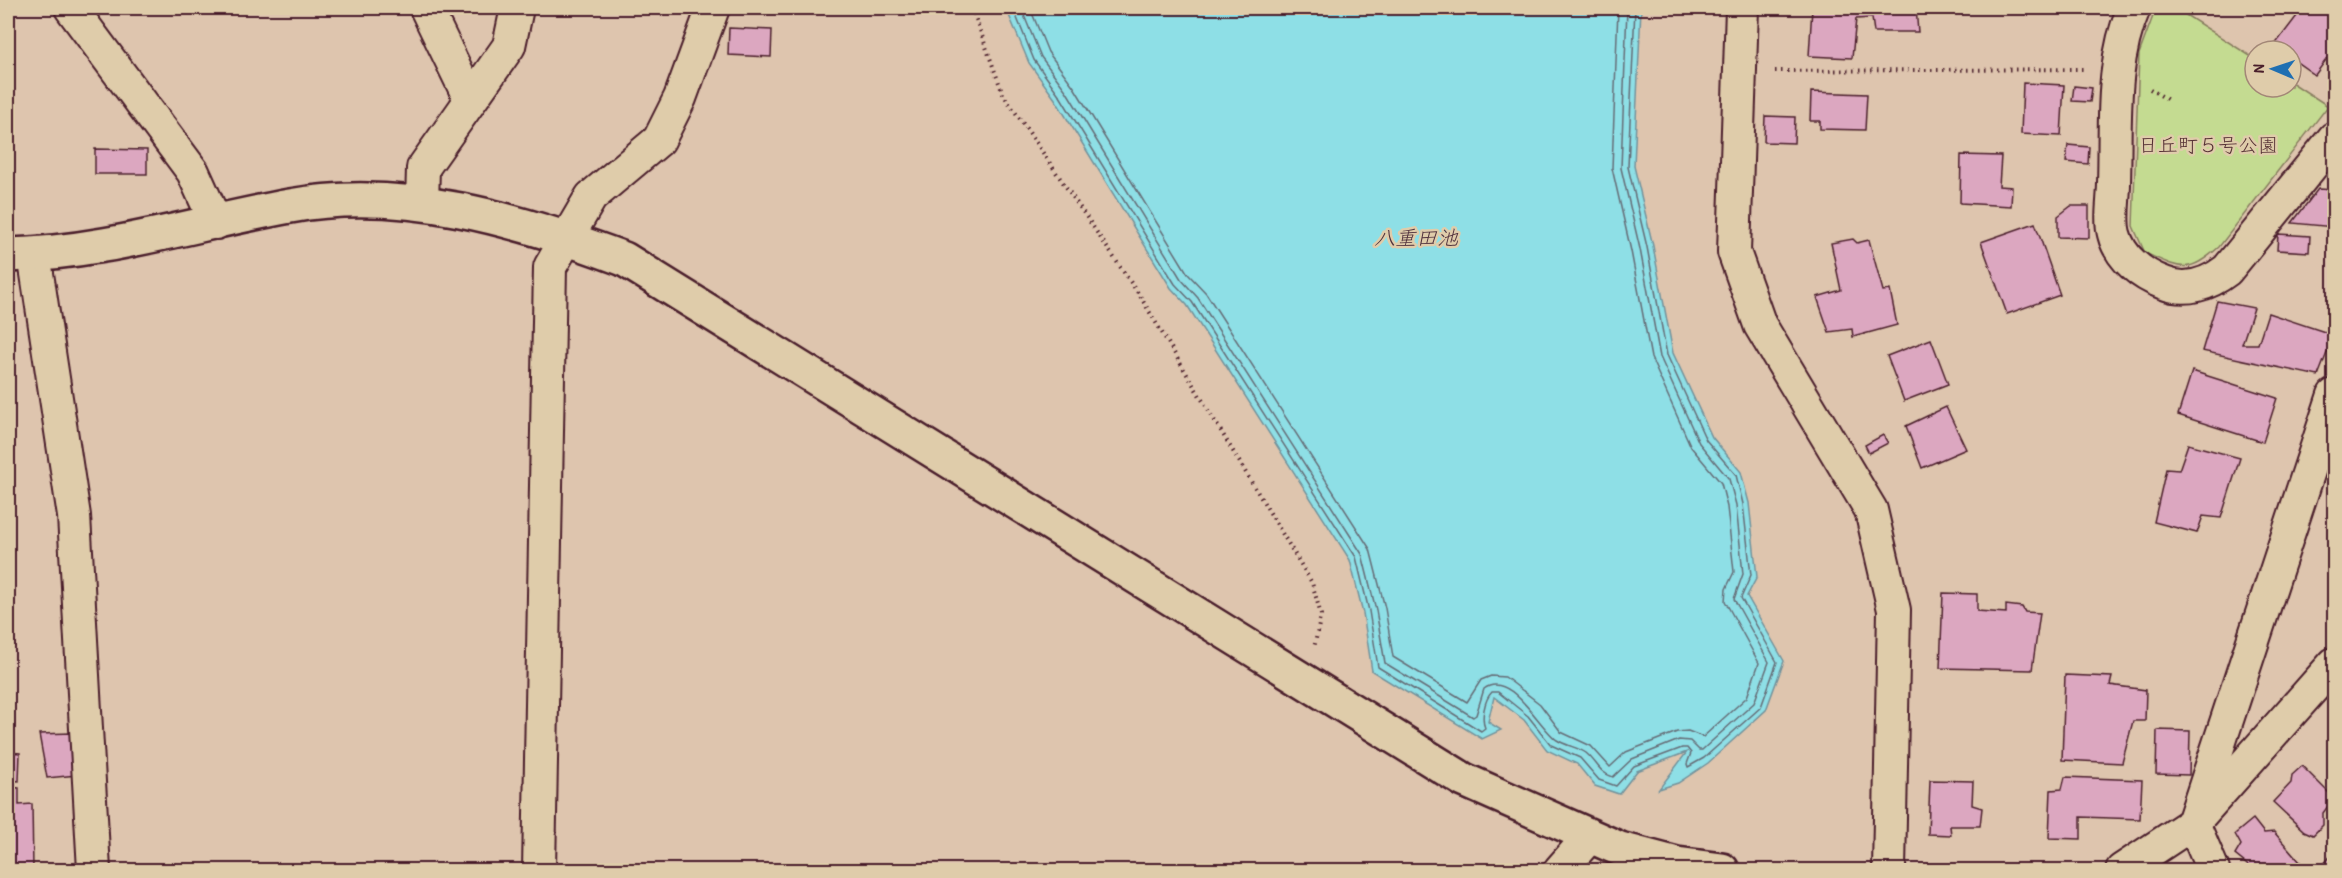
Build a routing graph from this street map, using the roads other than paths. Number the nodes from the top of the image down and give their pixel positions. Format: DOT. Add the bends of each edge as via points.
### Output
graph roads {
  1 [pos="71,8"];
  2 [pos="426,8"];
  3 [pos="517,8"];
  4 [pos="713,8"];
  5 [pos="1742,8"];
  6 [pos="2134,8"];
  7 [pos="470,99"];
  8 [pos="2334,138"];
  9 [pos="422,203"];
  10 [pos="216,223"];
  11 [pos="566,237"];
  12 [pos="21,255"];
  13 [pos="2334,395"];
  14 [pos="2334,664"];
  15 [pos="2193,823"];
  16 [pos="1590,836"];
  17 [pos="94,870"];
  18 [pos="539,870"];
  19 [pos="1560,870"];
  20 [pos="1722,870"];
  21 [pos="1888,870"];
  22 [pos="2122,870"];
  23 [pos="2213,870"];
  1 -- 10 [label="street" via="193,172"];
  2 -- 7 [label="street"];
  3 -- 7 [label="street" via="509,46"];
  4 -- 11 [label="street" via="680,98 659,140 591,197"];
  5 -- 21 [label="street" via="1734,252 1760,325 1871,510 1894,610"];
  6 -- 8 [label="street" via="2124,31 2117,69 2114,233 2125,258 2151,278 2170,286 2196,286 2215,280"];
  7 -- 9 [label="street" via="423,168"];
  9 -- 10 [label="street" via="350,201 292,206"];
  9 -- 11 [label="street" via="495,217"];
  10 -- 12 [label="street" via="81,249"];
  11 -- 16 [label="street" via="624,259 1464,780"];
  11 -- 18 [label="street" via="550,267"];
  12 -- 17 [label="street" via="74,516"];
  13 -- 15 [label="street"];
  14 -- 15 [label="street"];
  15 -- 22 [label="street"];
  15 -- 23 [label="street"];
  16 -- 19 [label="street"];
  16 -- 20 [label="street" via="1654,858"];
}
